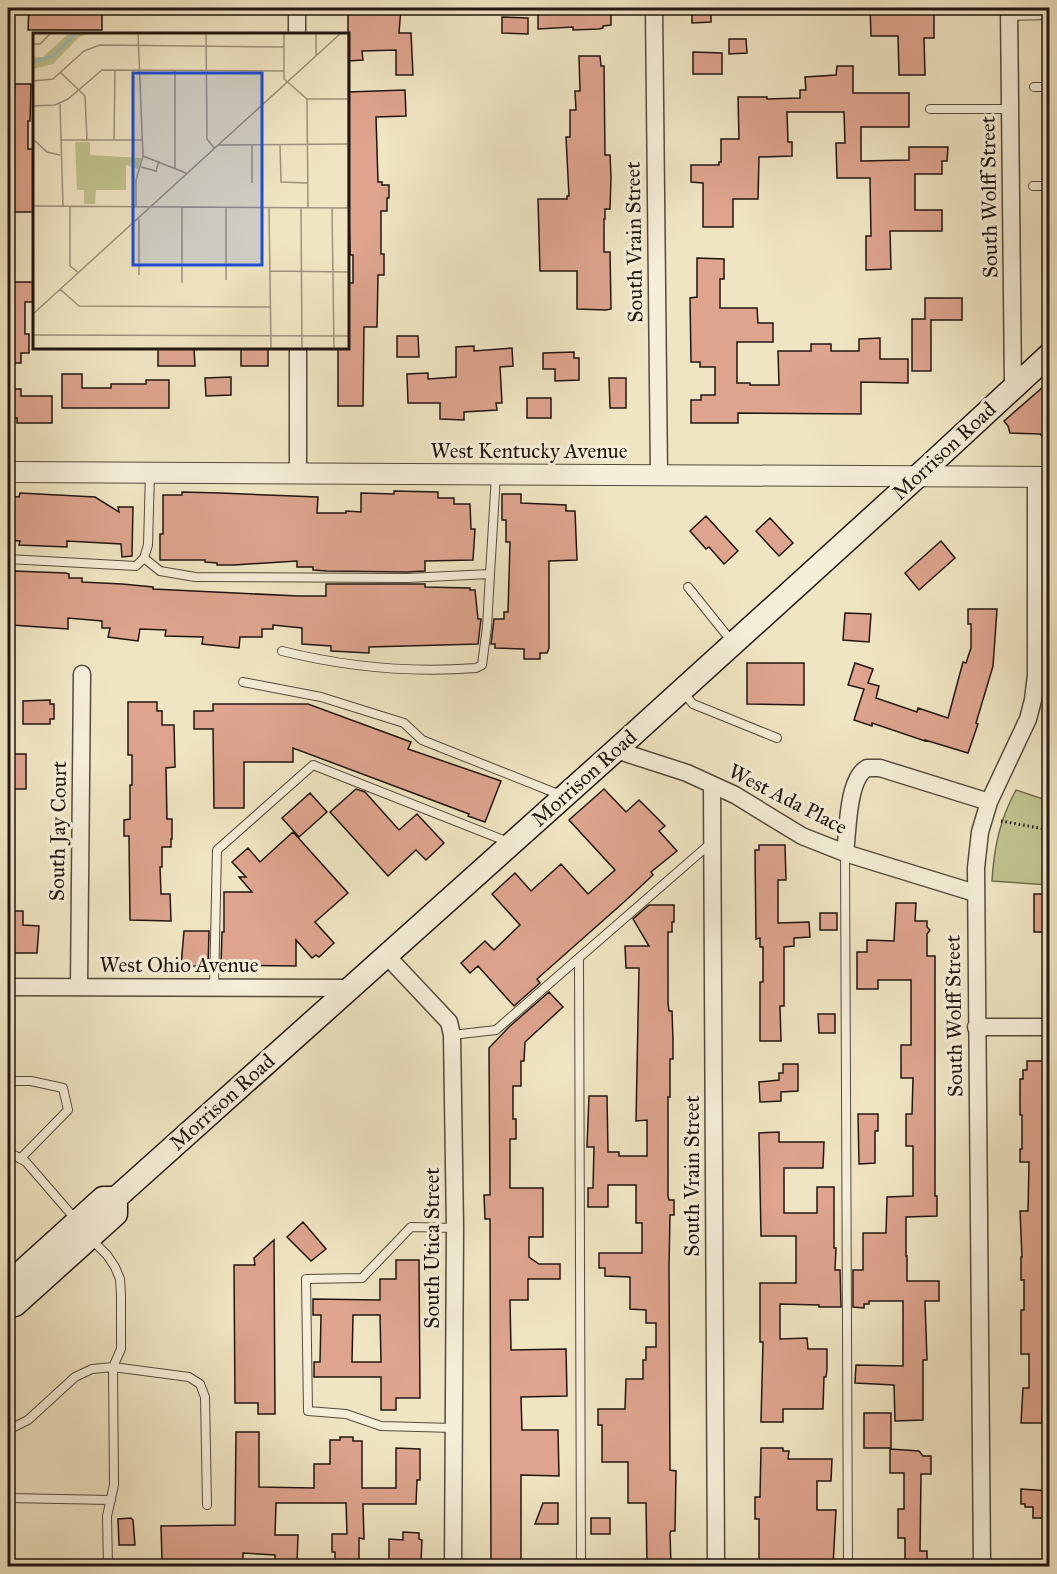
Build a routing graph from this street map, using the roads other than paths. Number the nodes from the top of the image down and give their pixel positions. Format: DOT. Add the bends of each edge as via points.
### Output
graph roads {
  1 [pos="297,8"];
  2 [pos="654,8"];
  3 [pos="1009,12"];
  4 [pos="1050,15"];
  5 [pos="297,33"];
  6 [pos="1034,87"];
  7 [pos="1050,87"];
  8 [pos="930,109"];
  9 [pos="1010,109"];
  10 [pos="1034,186"];
  11 [pos="1050,186"];
  12 [pos="298,350"];
  13 [pos="1050,354"];
  14 [pos="1013,387"];
  15 [pos="8,472"];
  16 [pos="150,472"];
  17 [pos="298,473"];
  18 [pos="496,475"];
  19 [pos="659,476"];
  20 [pos="918,476"];
  21 [pos="1043,477"];
  22 [pos="144,558"];
  23 [pos="8,559"];
  24 [pos="490,574"];
  25 [pos="688,587"];
  26 [pos="733,643"];
  27 [pos="282,651"];
  28 [pos="82,674"];
  29 [pos="243,682"];
  30 [pos="681,690"];
  31 [pos="777,738"];
  32 [pos="616,750"];
  33 [pos="712,785"];
  34 [pos="563,796"];
  35 [pos="989,802"];
  36 [pos="713,841"];
  37 [pos="512,843"];
  38 [pos="845,854"];
  39 [pos="975,893"];
  40 [pos="386,955"];
  41 [pos="579,958"];
  42 [pos="8,987"];
  43 [pos="79,987"];
  44 [pos="214,987"];
  45 [pos="350,988"];
  46 [pos="976,1027"];
  47 [pos="1050,1027"];
  48 [pos="452,1035"];
  49 [pos="8,1081"];
  50 [pos="8,1157"];
  51 [pos="20,1159"];
  52 [pos="455,1228"];
  53 [pos="83,1230"];
  54 [pos="8,1284"];
  55 [pos="8,1306"];
  56 [pos="113,1367"];
  57 [pos="454,1428"];
  58 [pos="8,1430"];
  59 [pos="8,1498"];
  60 [pos="111,1500"];
  61 [pos="207,1505"];
  62 [pos="108,1566"];
  63 [pos="453,1566"];
  64 [pos="580,1566"];
  65 [pos="716,1566"];
  66 [pos="848,1566"];
  67 [pos="982,1566"];
  1 -- 5 [label="street"];
  2 -- 19 [label="street, South Vrain Street"];
  3 -- 4 [label="lane"];
  3 -- 9 [label="street, South Wolff Street"];
  6 -- 7 [label="lane"];
  8 -- 9 [label="lane"];
  9 -- 14 [label="street, South Wolff Street"];
  10 -- 11 [label="lane"];
  12 -- 17 [label="street"];
  13 -- 14 [label="main road, Morrison Road"];
  14 -- 20 [label="main road, Morrison Road"];
  15 -- 16 [label="street, West Kentucky Avenue"];
  16 -- 17 [label="street, West Kentucky Avenue"];
  16 -- 22 [label="lane" via="148,545"];
  17 -- 18 [label="street, West Kentucky Avenue"];
  18 -- 19 [label="street, West Kentucky Avenue"];
  18 -- 24 [label="lane"];
  19 -- 20 [label="street, West Kentucky Avenue"];
  20 -- 21 [label="street, West Kentucky Avenue"];
  20 -- 26 [label="main road, Morrison Road"];
  21 -- 35 [label="street, South Wolff Street" via="1033,700"];
  22 -- 23 [label="lane" via="136,566"];
  22 -- 24 [label="lane" via="160,571 195,577 407,578"];
  24 -- 27 [label="lane" via="485,649 482,665 476,668 352,666"];
  25 -- 26 [label="lane"];
  26 -- 30 [label="main road, Morrison Road"];
  28 -- 43 [label="street, South Jay Court"];
  29 -- 34 [label="lane" via="321,697 404,723 422,740"];
  30 -- 31 [label="lane" via="693,704"];
  30 -- 32 [label="main road, Morrison Road"];
  32 -- 33 [label="street, West Ada Place"];
  32 -- 34 [label="main road, Morrison Road"];
  33 -- 36 [label="street, South Vrain Street"];
  33 -- 38 [label="street, West Ada Place" via="802,836"];
  34 -- 37 [label="main road, Morrison Road"];
  35 -- 38 [label="street" via="880,768 867,768 853,786"];
  35 -- 39 [label="street, South Wolff Street" via="977,852"];
  36 -- 41 [label="lane"];
  36 -- 65 [label="street, South Vrain Street"];
  37 -- 40 [label="main road, Morrison Road"];
  37 -- 44 [label="lane" via="313,765 217,850"];
  38 -- 39 [label="street, West Ada Place"];
  38 -- 66 [label="lane"];
  39 -- 46 [label="street, South Wolff Street"];
  40 -- 45 [label="main road, Morrison Road"];
  40 -- 48 [label="street, South Utica Street" via="449,1022"];
  41 -- 48 [label="lane" via="496,1030"];
  41 -- 64 [label="lane"];
  42 -- 43 [label="street, West Ohio Avenue"];
  43 -- 44 [label="street, West Ohio Avenue"];
  44 -- 45 [label="street, West Ohio Avenue"];
  45 -- 53 [label="main road, Morrison Road" via="116,1198 116,1214"];
  46 -- 47 [label="street"];
  46 -- 67 [label="street, South Wolff Street"];
  48 -- 52 [label="street, South Utica Street"];
  49 -- 51 [label="lane" via="63,1088 68,1110"];
  50 -- 51 [label="lane"];
  51 -- 53 [label="lane"];
  52 -- 57 [label="street, South Utica Street"];
  52 -- 57 [label="lane" via="411,1227 362,1278 306,1279 308,1411 346,1414 381,1426"];
  53 -- 54 [label="main road, Morrison Road"];
  53 -- 55 [label="main road, Morrison Road" via="15,1305"];
  53 -- 56 [label="lane" via="107,1255 120,1279 121,1349"];
  56 -- 58 [label="lane" via="92,1369 75,1377 28,1420"];
  56 -- 60 [label="lane"];
  56 -- 61 [label="lane" via="189,1377 200,1384 205,1397"];
  57 -- 63 [label="street, South Utica Street"];
  59 -- 60 [label="lane"];
  60 -- 62 [label="lane" via="107,1516"];
}
